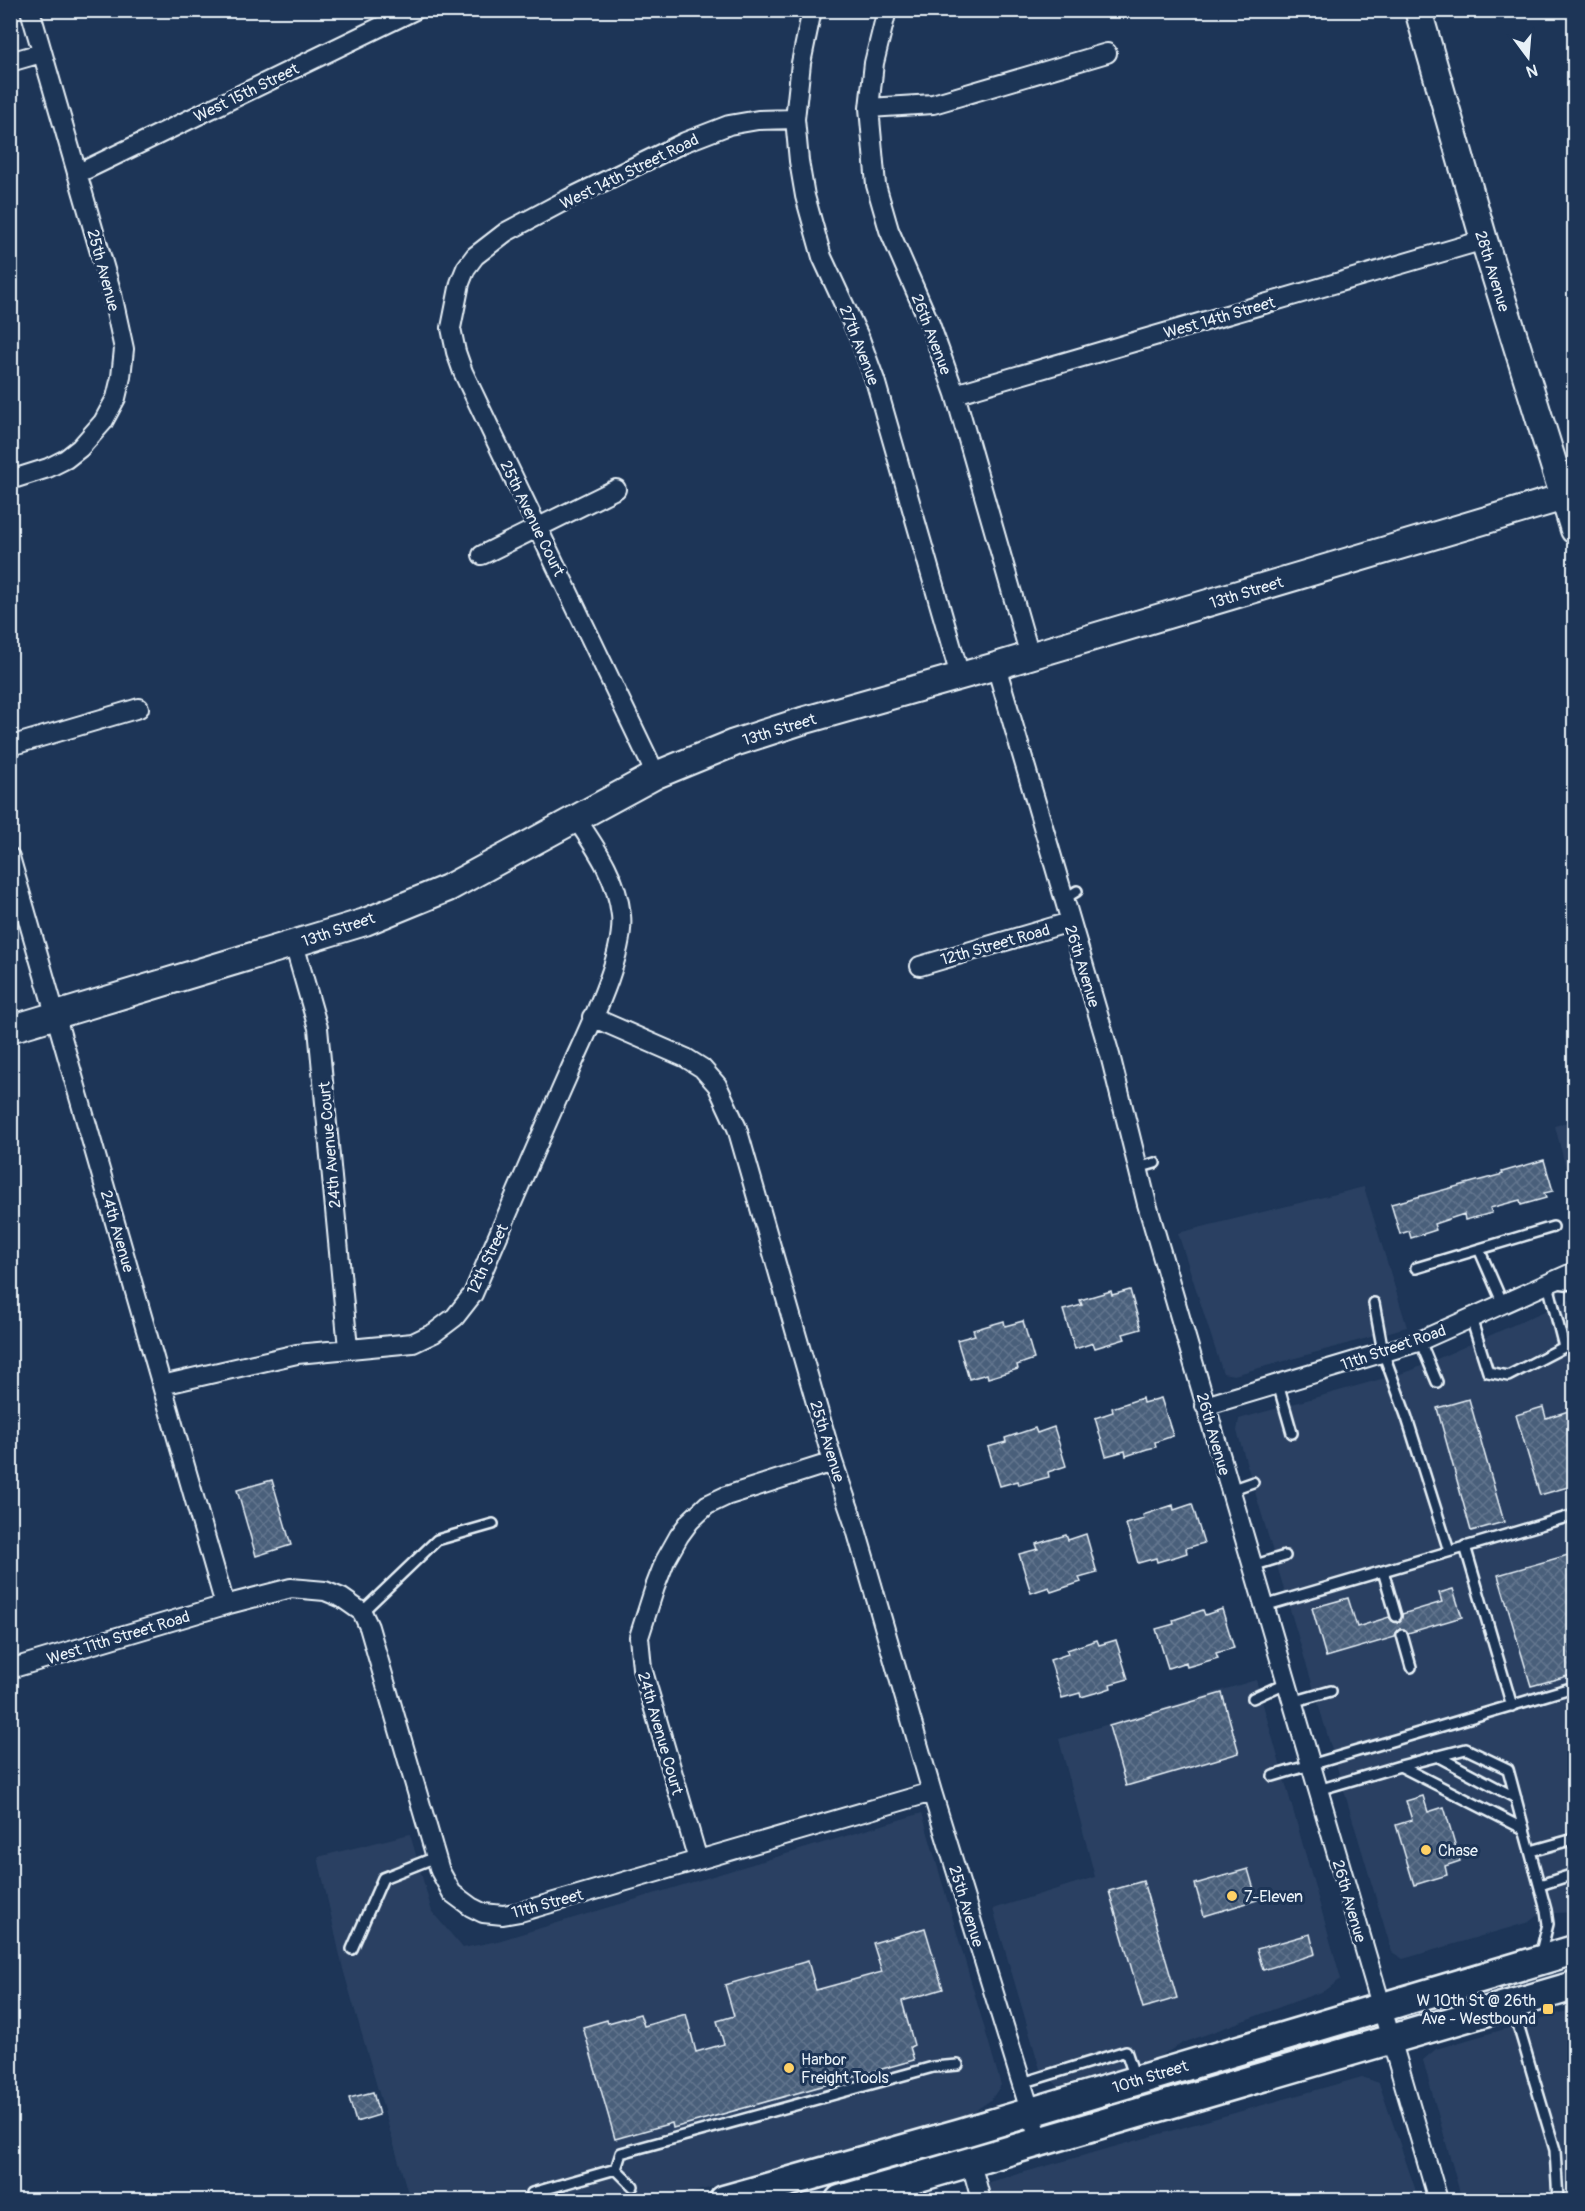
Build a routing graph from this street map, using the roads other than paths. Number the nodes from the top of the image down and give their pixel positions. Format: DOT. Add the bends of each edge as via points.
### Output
graph roads {
  1 [pos="30,10"];
  2 [pos="415,10"];
  3 [pos="812,10"];
  4 [pos="887,10"];
  5 [pos="1418,10"];
  6 [pos="41,53"];
  7 [pos="1107,53"];
  8 [pos="10,62"];
  9 [pos="869,108"];
  10 [pos="795,119"];
  11 [pos="77,174"];
  12 [pos="1484,240"];
  13 [pos="475,256"];
  14 [pos="955,394"];
  15 [pos="10,480"];
  16 [pos="616,489"];
  17 [pos="1569,496"];
  18 [pos="537,528"];
  19 [pos="1575,530"];
  20 [pos="482,555"];
  21 [pos="1030,656"];
  22 [pos="996,666"];
  23 [pos="960,676"];
  24 [pos="139,708"];
  25 [pos="10,746"];
  26 [pos="656,775"];
  27 [pos="575,817"];
  28 [pos="10,857"];
  29 [pos="1070,922"];
  30 [pos="294,944"];
  31 [pos="920,966"];
  32 [pos="56,1017"];
  33 [pos="592,1017"];
  34 [pos="10,1029"];
  35 [pos="1553,1227"];
  36 [pos="1479,1249"];
  37 [pos="1416,1268"];
  38 [pos="1575,1272"];
  39 [pos="1550,1283"];
  40 [pos="1575,1285"];
  41 [pos="1374,1303"];
  42 [pos="1503,1304"];
  43 [pos="1471,1318"];
  44 [pos="1419,1341"];
  45 [pos="348,1348"];
  46 [pos="1383,1352"];
  47 [pos="1437,1382"];
  48 [pos="1278,1384"];
  49 [pos="162,1385"];
  50 [pos="1205,1406"];
  51 [pos="1292,1433"];
  52 [pos="833,1462"];
  53 [pos="1253,1482"];
  54 [pos="1230,1490"];
  55 [pos="1575,1515"];
  56 [pos="493,1524"];
  57 [pos="1465,1546"];
  58 [pos="1449,1551"];
  59 [pos="1285,1556"];
  60 [pos="1252,1566"];
  61 [pos="1383,1571"];
  62 [pos="225,1605"];
  63 [pos="1264,1606"];
  64 [pos="362,1612"];
  65 [pos="1396,1616"];
  66 [pos="1402,1635"];
  67 [pos="1412,1667"];
  68 [pos="10,1669"];
  69 [pos="1286,1683"];
  70 [pos="1575,1687"];
  71 [pos="1331,1691"];
  72 [pos="1253,1698"];
  73 [pos="1292,1702"];
  74 [pos="1512,1706"];
  75 [pos="1437,1756"];
  76 [pos="1310,1765"];
  77 [pos="1400,1766"];
  78 [pos="1273,1776"];
  79 [pos="1318,1790"];
  80 [pos="932,1792"];
  81 [pos="1516,1798"];
  82 [pos="1524,1829"];
  83 [pos="1575,1839"];
  84 [pos="1531,1851"];
  85 [pos="436,1857"];
  86 [pos="698,1860"];
  87 [pos="1575,1874"];
  88 [pos="1540,1885"];
  89 [pos="352,1949"];
  90 [pos="1575,1950"];
  91 [pos="1538,1961"];
  92 [pos="1570,1989"];
  93 [pos="1512,2004"];
  94 [pos="1381,2007"];
  95 [pos="1390,2038"];
  96 [pos="958,2065"];
  97 [pos="1136,2080"];
  98 [pos="1022,2083"];
  99 [pos="1030,2112"];
  100 [pos="1040,2143"];
  101 [pos="971,2163"];
  102 [pos="616,2169"];
  103 [pos="633,2186"];
  104 [pos="532,2193"];
  105 [pos="724,2200"];
  106 [pos="840,2200"];
  107 [pos="981,2200"];
  108 [pos="1438,2200"];
  109 [pos="1558,2200"];
  1 -- 6 [label="street, 25th Avenue"];
  2 -- 11 [label="street, West 15th Street"];
  3 -- 10 [label="street, 27th Avenue"];
  4 -- 9 [label="street, 26th Avenue" via="874,63"];
  5 -- 12 [label="street, 28th Avenue"];
  6 -- 8 [label="street"];
  6 -- 11 [label="street, 25th Avenue"];
  7 -- 9 [label="street" via="933,104"];
  9 -- 14 [label="street, 26th Avenue" via="876,185 889,231 930,324"];
  10 -- 13 [label="street, West 14th Street Road" via="729,125 685,142 506,232"];
  10 -- 23 [label="street, 27th Avenue" via="805,196 822,257 875,380"];
  11 -- 15 [label="street, 25th Avenue" via="124,349 121,377 116,398 103,422 80,448 48,468"];
  12 -- 14 [label="street, West 14th Street"];
  12 -- 17 [label="street, 28th Avenue"];
  13 -- 18 [label="street, 25th Avenue Court" via="466,268 454,306 451,328 456,352"];
  14 -- 21 [label="street, 26th Avenue"];
  16 -- 18 [label="street"];
  17 -- 19 [label="street, 28th Avenue"];
  17 -- 21 [label="street, 13th Street"];
  18 -- 20 [label="street"];
  18 -- 26 [label="street, 25th Avenue Court"];
  21 -- 22 [label="street, 13th Street"];
  22 -- 23 [label="street, 13th Street"];
  22 -- 29 [label="street, 26th Avenue" via="1070,895"];
  23 -- 26 [label="street, 13th Street" via="734,743"];
  24 -- 25 [label="street"];
  26 -- 27 [label="street, 13th Street"];
  27 -- 30 [label="street, 13th Street" via="448,888 365,922"];
  27 -- 33 [label="street" via="611,878 621,916 618,954"];
  28 -- 32 [label="street, 24th Avenue"];
  29 -- 31 [label="street, 12th Street Road"];
  29 -- 50 [label="street, 26th Avenue" via="1146,1166"];
  30 -- 32 [label="street, 13th Street"];
  30 -- 45 [label="street, 24th Avenue Court" via="318,1028"];
  32 -- 34 [label="street, 13th Street"];
  32 -- 49 [label="street, 24th Avenue"];
  33 -- 45 [label="street, 12th Street" via="473,1294 454,1317 413,1343"];
  33 -- 52 [label="street, 25th Avenue" via="686,1058 702,1068 722,1093 737,1128"];
  35 -- 36 [label="lane"];
  36 -- 37 [label="lane"];
  36 -- 42 [label="lane"];
  38 -- 39 [label="street, 11th Street Road"];
  39 -- 40 [label="lane"];
  39 -- 42 [label="street, 11th Street Road"];
  39 -- 43 [label="lane" via="1564,1347 1508,1376 1488,1371"];
  41 -- 46 [label="lane"];
  42 -- 43 [label="street, 11th Street Road"];
  43 -- 44 [label="street, 11th Street Road"];
  44 -- 46 [label="street, 11th Street Road"];
  44 -- 47 [label="lane"];
  45 -- 49 [label="street, 12th Street" via="297,1354"];
  46 -- 48 [label="street, 11th Street Road"];
  46 -- 58 [label="lane"];
  48 -- 50 [label="street, 11th Street Road"];
  48 -- 51 [label="lane"];
  49 -- 62 [label="street, 24th Avenue"];
  50 -- 54 [label="street, 26th Avenue"];
  52 -- 80 [label="street, 25th Avenue"];
  52 -- 86 [label="street, 24th Avenue Court" via="707,1505 679,1536 655,1587 639,1636 642,1668"];
  53 -- 54 [label="lane"];
  54 -- 60 [label="street, 26th Avenue"];
  55 -- 57 [label="lane"];
  56 -- 64 [label="lane" via="437,1540"];
  57 -- 58 [label="lane"];
  57 -- 74 [label="lane"];
  58 -- 61 [label="lane"];
  59 -- 60 [label="lane"];
  60 -- 63 [label="street, 26th Avenue"];
  61 -- 63 [label="lane"];
  61 -- 65 [label="lane"];
  62 -- 64 [label="street" via="291,1588 325,1591"];
  62 -- 68 [label="street, West 11th Street Road"];
  63 -- 69 [label="street, 26th Avenue"];
  64 -- 85 [label="street, 11th Street" via="373,1638"];
  66 -- 67 [label="lane"];
  69 -- 72 [label="lane"];
  69 -- 73 [label="street, 26th Avenue"];
  70 -- 74 [label="lane"];
  71 -- 73 [label="lane"];
  73 -- 76 [label="street, 26th Avenue"];
  74 -- 76 [label="lane"];
  75 -- 77 [label="lane"];
  75 -- 81 [label="lane"];
  75 -- 81 [label="lane" via="1466,1749 1508,1769"];
  76 -- 78 [label="lane"];
  76 -- 79 [label="street, 26th Avenue"];
  77 -- 79 [label="lane"];
  77 -- 82 [label="lane"];
  79 -- 94 [label="street, 26th Avenue"];
  80 -- 86 [label="street, 11th Street"];
  80 -- 98 [label="street, 25th Avenue"];
  81 -- 82 [label="lane"];
  82 -- 84 [label="lane"];
  83 -- 84 [label="lane"];
  84 -- 88 [label="lane"];
  85 -- 86 [label="street, 11th Street" via="452,1893 483,1912 503,1915"];
  85 -- 89 [label="lane" via="383,1878"];
  87 -- 88 [label="lane"];
  88 -- 91 [label="lane" via="1548,1924"];
  90 -- 91 [label="main road, 10th Street"];
  91 -- 94 [label="main road, 10th Street"];
  92 -- 93 [label="main road, 10th Street"];
  93 -- 95 [label="main road, 10th Street"];
  93 -- 109 [label="lane" via="1555,2150"];
  94 -- 95 [label="street, 26th Avenue"];
  94 -- 97 [label="main road, 10th Street"];
  95 -- 100 [label="main road, 10th Street"];
  95 -- 108 [label="street, 26th Avenue"];
  96 -- 102 [label="lane" via="933,2067 621,2153"];
  97 -- 98 [label="lane" via="1126,2051"];
  97 -- 99 [label="main road, 10th Street"];
  98 -- 99 [label="street, 25th Avenue"];
  99 -- 100 [label="street, 25th Avenue"];
  99 -- 105 [label="main road, 10th Street"];
  100 -- 101 [label="main road, 10th Street"];
  101 -- 106 [label="main road, 10th Street"];
  101 -- 107 [label="street"];
  102 -- 103 [label="lane"];
  102 -- 104 [label="lane"];
}
